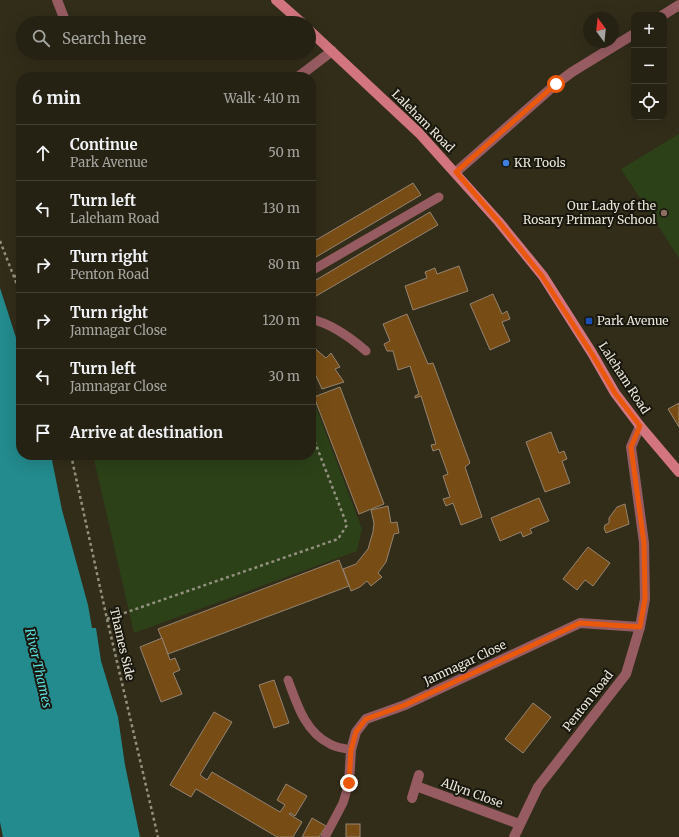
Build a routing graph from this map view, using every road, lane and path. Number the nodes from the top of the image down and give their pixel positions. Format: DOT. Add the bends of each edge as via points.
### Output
graph roads {
  1 [pos="57,0"];
  2 [pos="282,2"];
  3 [pos="679,5"];
  4 [pos="667,12"];
  5 [pos="63,16"];
  6 [pos="295,16"];
  7 [pos="316,36"];
  8 [pos="631,36"];
  9 [pos="332,51"];
  10 [pos="305,72"];
  11 [pos="456,172"];
  12 [pos="439,197"];
  13 [pos="0,241"];
  14 [pos="316,268"];
  15 [pos="14,277"];
  16 [pos="16,282"];
  17 [pos="316,320"];
  18 [pos="366,351"];
  19 [pos="640,426"];
  20 [pos="316,445"];
  21 [pos="72,460"];
  22 [pos="679,472"];
  23 [pos="107,619"];
  24 [pos="640,627"];
  25 [pos="288,680"];
  26 [pos="351,750"];
  27 [pos="419,775"];
  28 [pos="349,783"];
  29 [pos="416,786"];
  30 [pos="412,798"];
  31 [pos="519,824"];
  32 [pos="158,837"];
  33 [pos="325,837"];
  34 [pos="514,837"];
  1 -- 5 [label="street"];
  2 -- 6 [label="main road"];
  3 -- 4 [label="street"];
  7 -- 9 [label="main road, Laleham Road"];
  8 -- 11 [label="street" via="556,84"];
  9 -- 10 [label="street"];
  9 -- 11 [label="main road, Laleham Road" via="419,133"];
  11 -- 19 [label="main road, Laleham Road" via="542,276 615,393"];
  12 -- 14 [label="lane"];
  13 -- 15 [label="path"];
  15 -- 16 [label="path"];
  17 -- 18 [label="lane" via="348,335"];
  19 -- 22 [label="main road, Laleham Road"];
  19 -- 24 [label="street, Penton Road" via="631,447 644,543 645,599"];
  20 -- 23 [label="path" via="347,525 338,539"];
  21 -- 23 [label="path, Thames Side"];
  23 -- 32 [label="path, Thames Side"];
  24 -- 26 [label="street, Jamnagar Close" via="580,623 405,705 366,719 356,732"];
  24 -- 31 [label="street, Penton Road" via="626,674 538,787"];
  25 -- 26 [label="lane" via="307,725 331,745"];
  26 -- 28 [label="street, Jamnagar Close"];
  27 -- 29 [label="street"];
  28 -- 33 [label="lane" via="343,802"];
  29 -- 30 [label="street"];
  29 -- 31 [label="street, Allyn Close"];
  31 -- 34 [label="street, Penton Road"];
}
